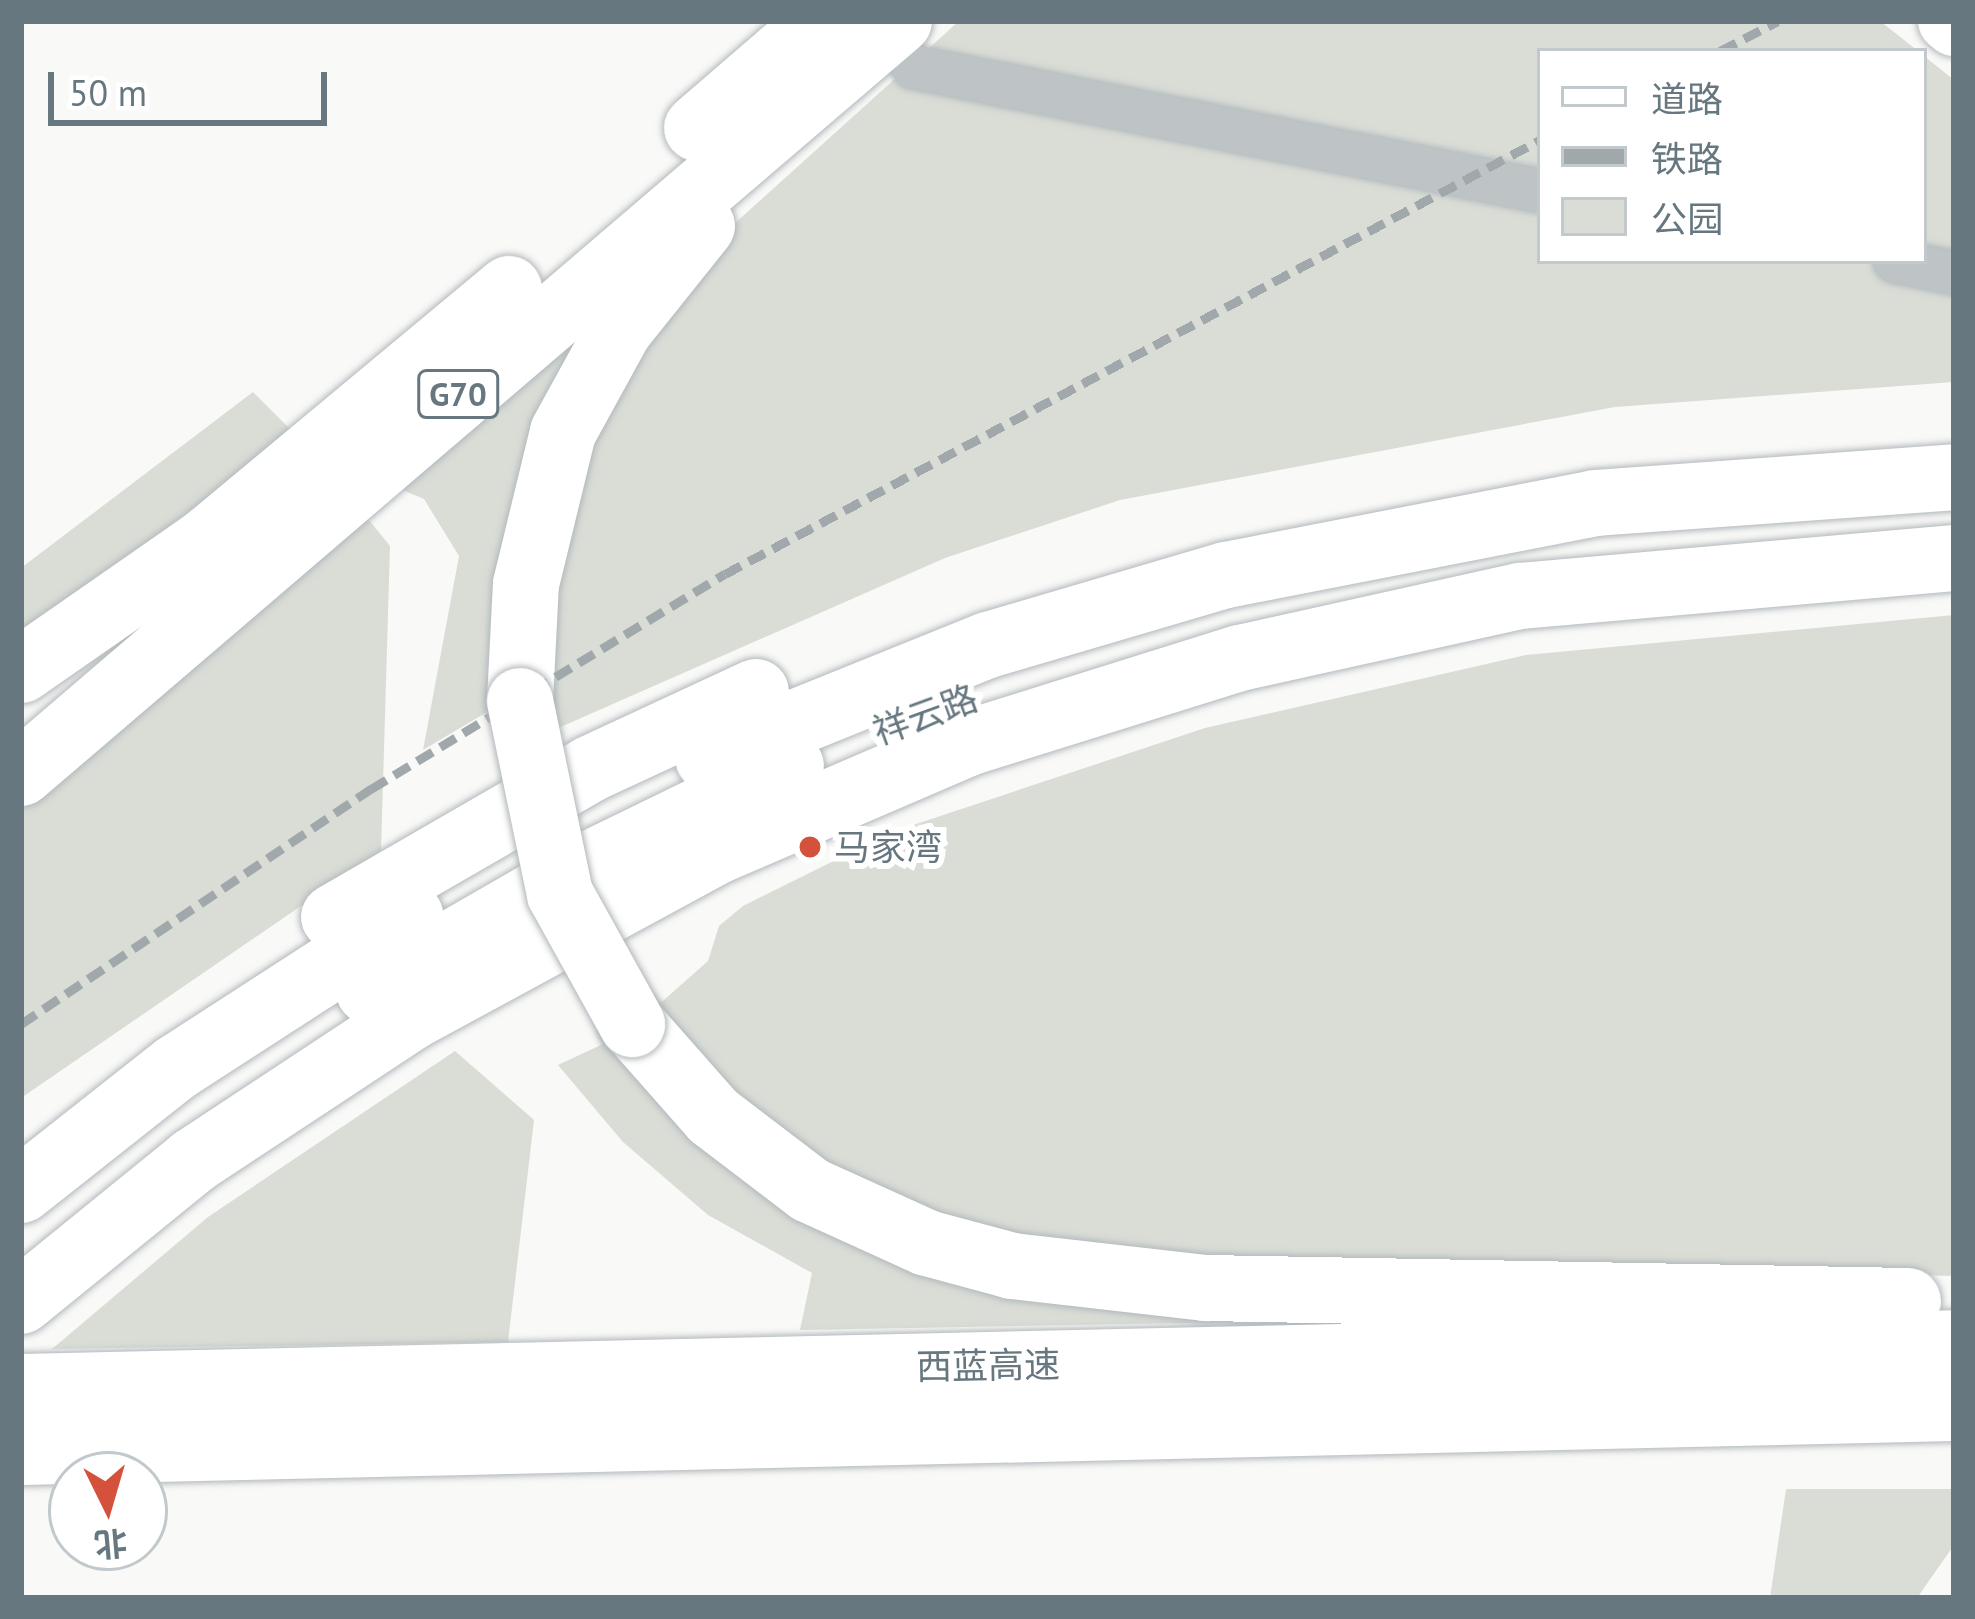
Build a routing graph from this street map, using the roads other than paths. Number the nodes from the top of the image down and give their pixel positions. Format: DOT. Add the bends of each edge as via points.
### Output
graph roads {
  1 [pos="821,21"];
  2 [pos="906,36"];
  3 [pos="1537,190"];
  4 [pos="1910,264"];
  5 [pos="1954,273"];
  6 [pos="392,390"];
  7 [pos="1954,433"];
  8 [pos="1954,477"];
  9 [pos="1954,517"];
  10 [pos="1954,558"];
  11 [pos="21,670"];
  12 [pos="21,726"];
  13 [pos="21,772"];
  14 [pos="21,1137"];
  15 [pos="21,1190"];
  16 [pos="21,1242"];
  17 [pos="21,1301"];
  18 [pos="1954,1301"];
  19 [pos="1954,1342"];
  20 [pos="21,1387"];
  21 [pos="1954,1408"];
  22 [pos="21,1452"];
  1 -- 6 [label="main road, G70"];
  2 -- 3 [label="street"];
  2 -- 13 [label="main road, G70"];
  2 -- 18 [label="main road, bridge" via="694,235 598,361 562,432 532,552 520,701 553,873 632,1024 712,1116 810,1190 927,1244 1012,1266 1228,1289"];
  4 -- 5 [label="street"];
  6 -- 11 [label="main road, G70" via="142,591"];
  6 -- 12 [label="main road"];
  7 -- 14 [label="main road" via="1709,447 1438,485 1183,542 958,613 673,729 500,818 248,973"];
  8 -- 15 [label="main road, 祥云路" via="1693,492 1408,535 1144,598 884,683 682,770 403,920 177,1067"];
  9 -- 16 [label="main road, 祥云路" via="1705,530 1382,583 1064,665 875,731 671,821 436,951 258,1064"];
  10 -- 17 [label="main road" via="1520,596 1240,658 968,742 715,852 411,1017 193,1161"];
  19 -- 20 [label="main road, 西蓝高速"];
  21 -- 22 [label="main road"];
}
